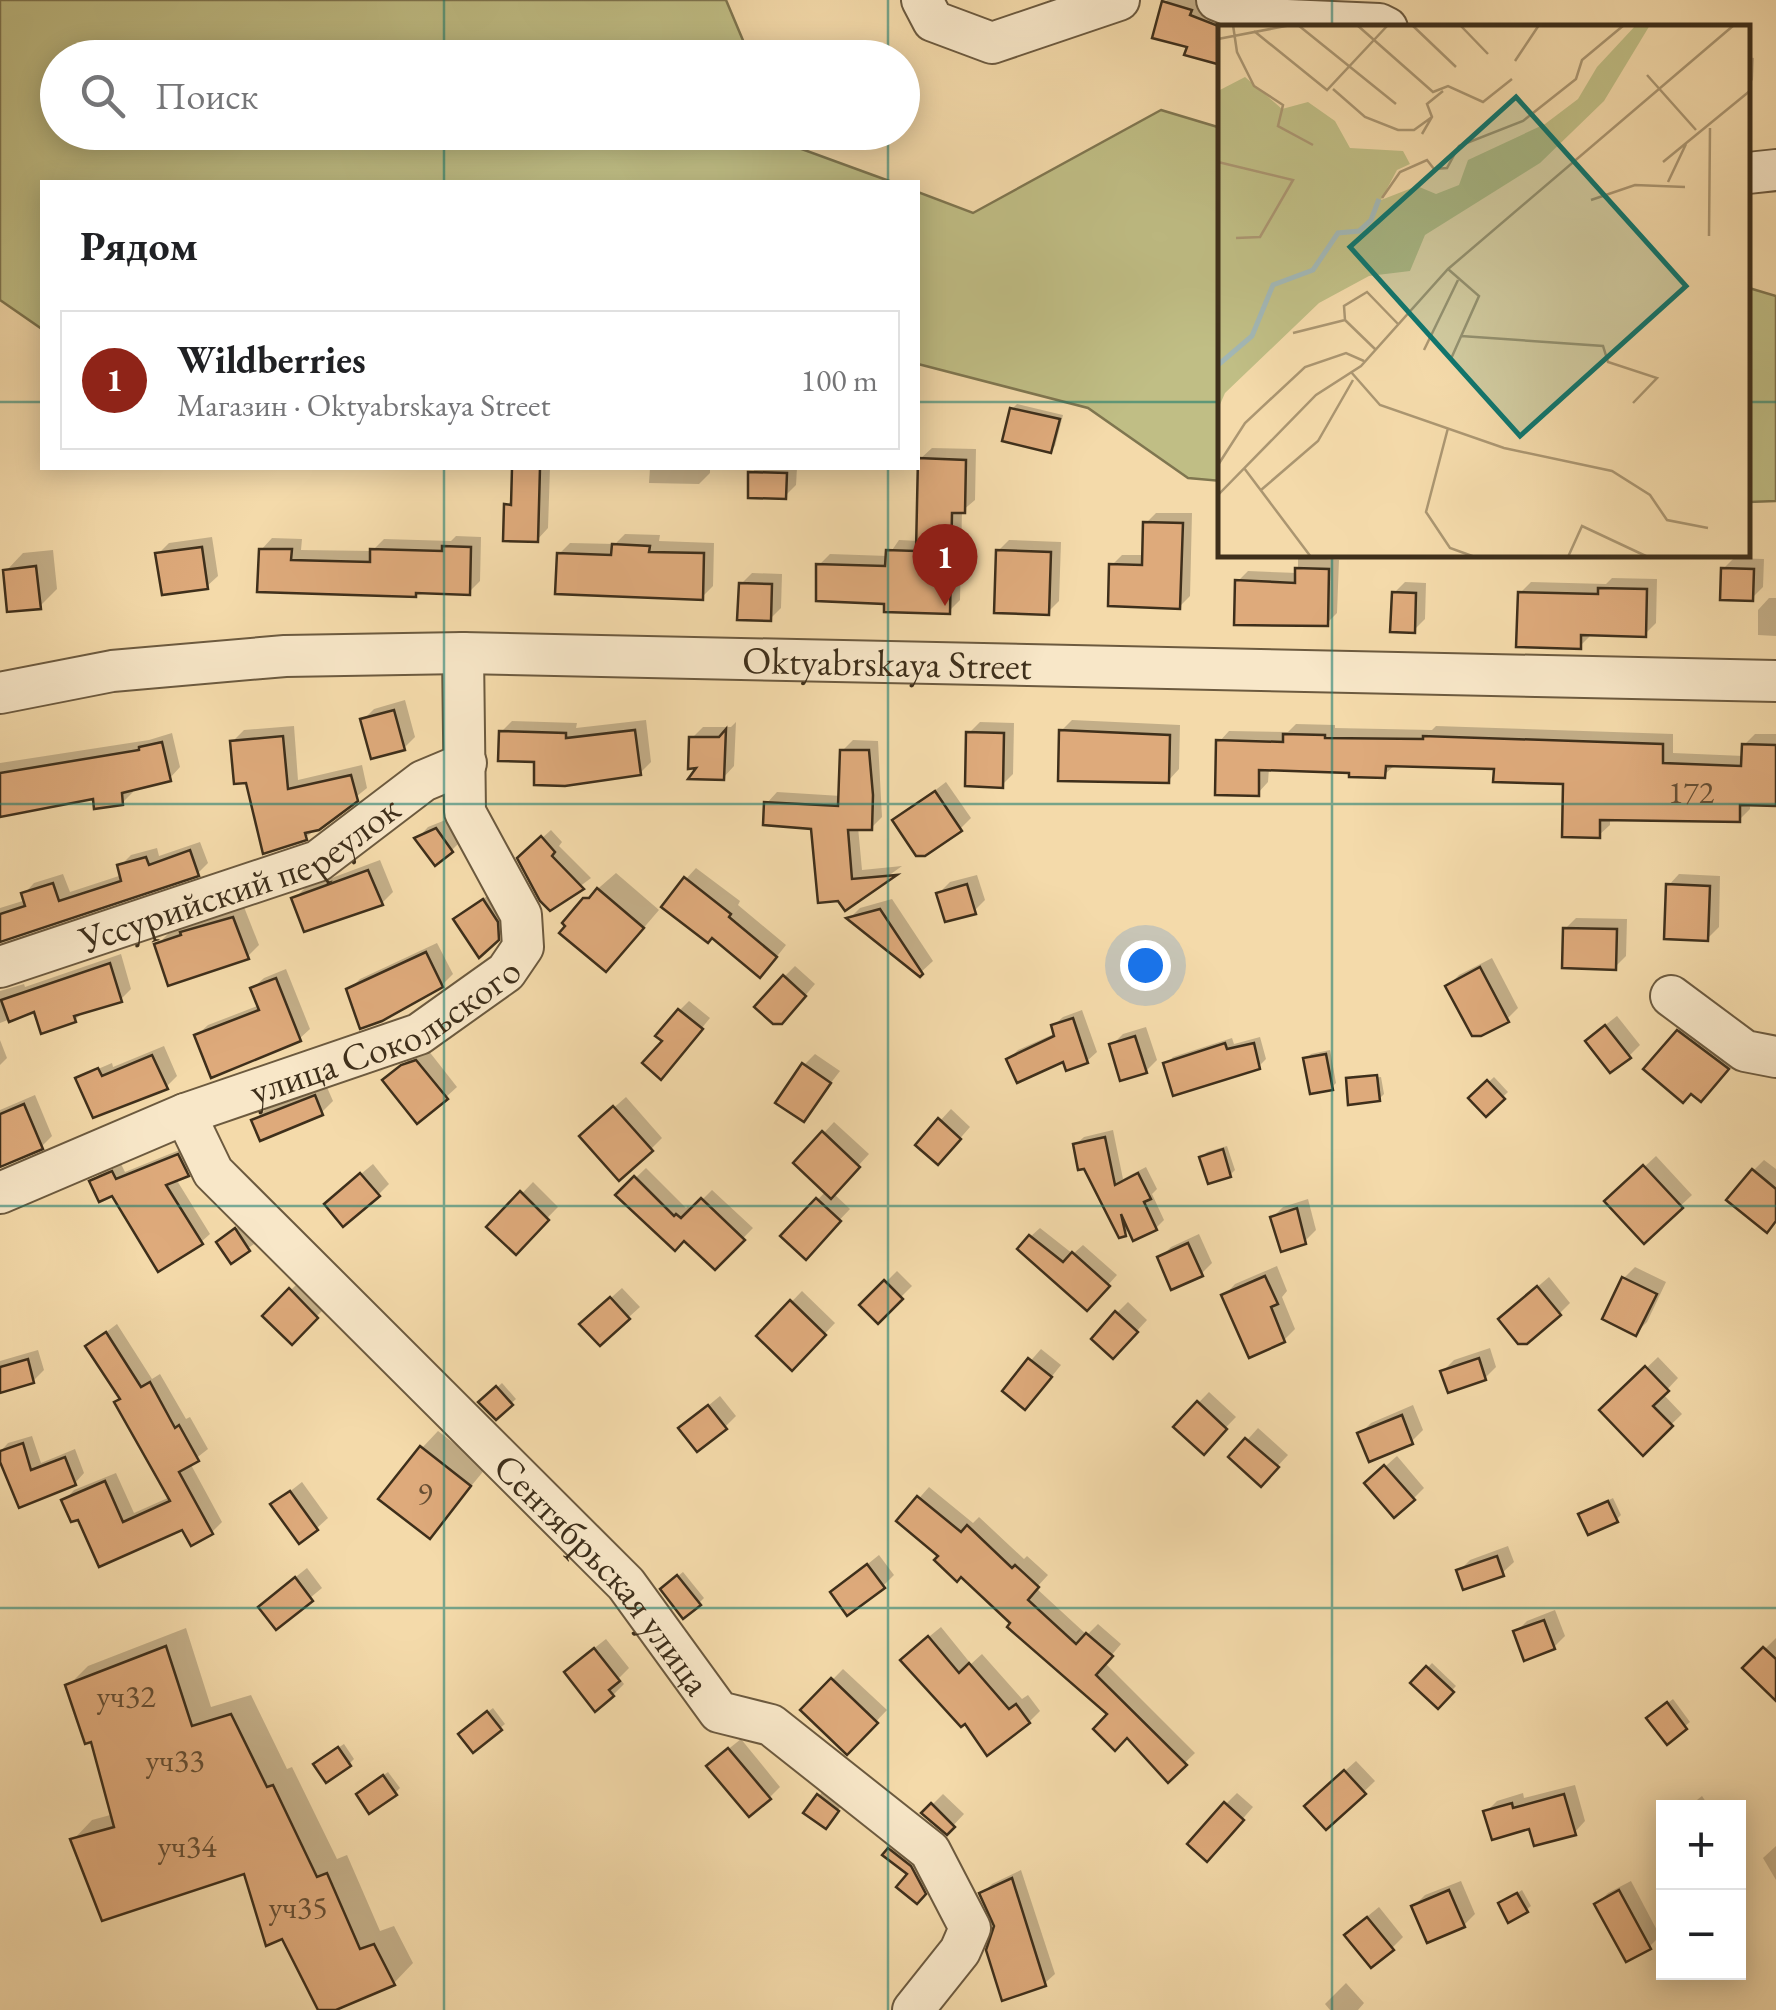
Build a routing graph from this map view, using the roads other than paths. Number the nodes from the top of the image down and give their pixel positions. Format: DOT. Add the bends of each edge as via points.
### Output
graph roads {
  1 [pos="922,0"];
  2 [pos="1119,0"];
  3 [pos="1217,0"];
  4 [pos="1346,25"];
  5 [pos="1776,170"];
  6 [pos="1751,173"];
  7 [pos="463,653"];
  8 [pos="1776,680"];
  9 [pos="0,693"];
  10 [pos="466,763"];
  11 [pos="0,967"];
  12 [pos="1670,996"];
  13 [pos="1776,1057"];
  14 [pos="185,1114"];
  15 [pos="0,1194"];
  16 [pos="913,2010"];
  1 -- 2 [label="street" via="933,21 992,43"];
  3 -- 4 [label="street" via="1264,19"];
  5 -- 6 [label="street"];
  7 -- 8 [label="street, Oktyabrskaya Street"];
  7 -- 9 [label="street, Oktyabrskaya Street" via="285,656 131,669"];
  7 -- 10 [label="street, улица Сокольского"];
  10 -- 11 [label="street, Уссурийский переулок" via="423,781 318,861"];
  10 -- 14 [label="street, улица Сокольского" via="464,812 521,915 524,948 506,972 419,1034"];
  12 -- 13 [label="street" via="1744,1051"];
  14 -- 15 [label="street, улица Сокольского"];
  14 -- 16 [label="street, Сентябрьская улица" via="213,1172 626,1584 719,1712 771,1725 930,1851 970,1928"];
}
